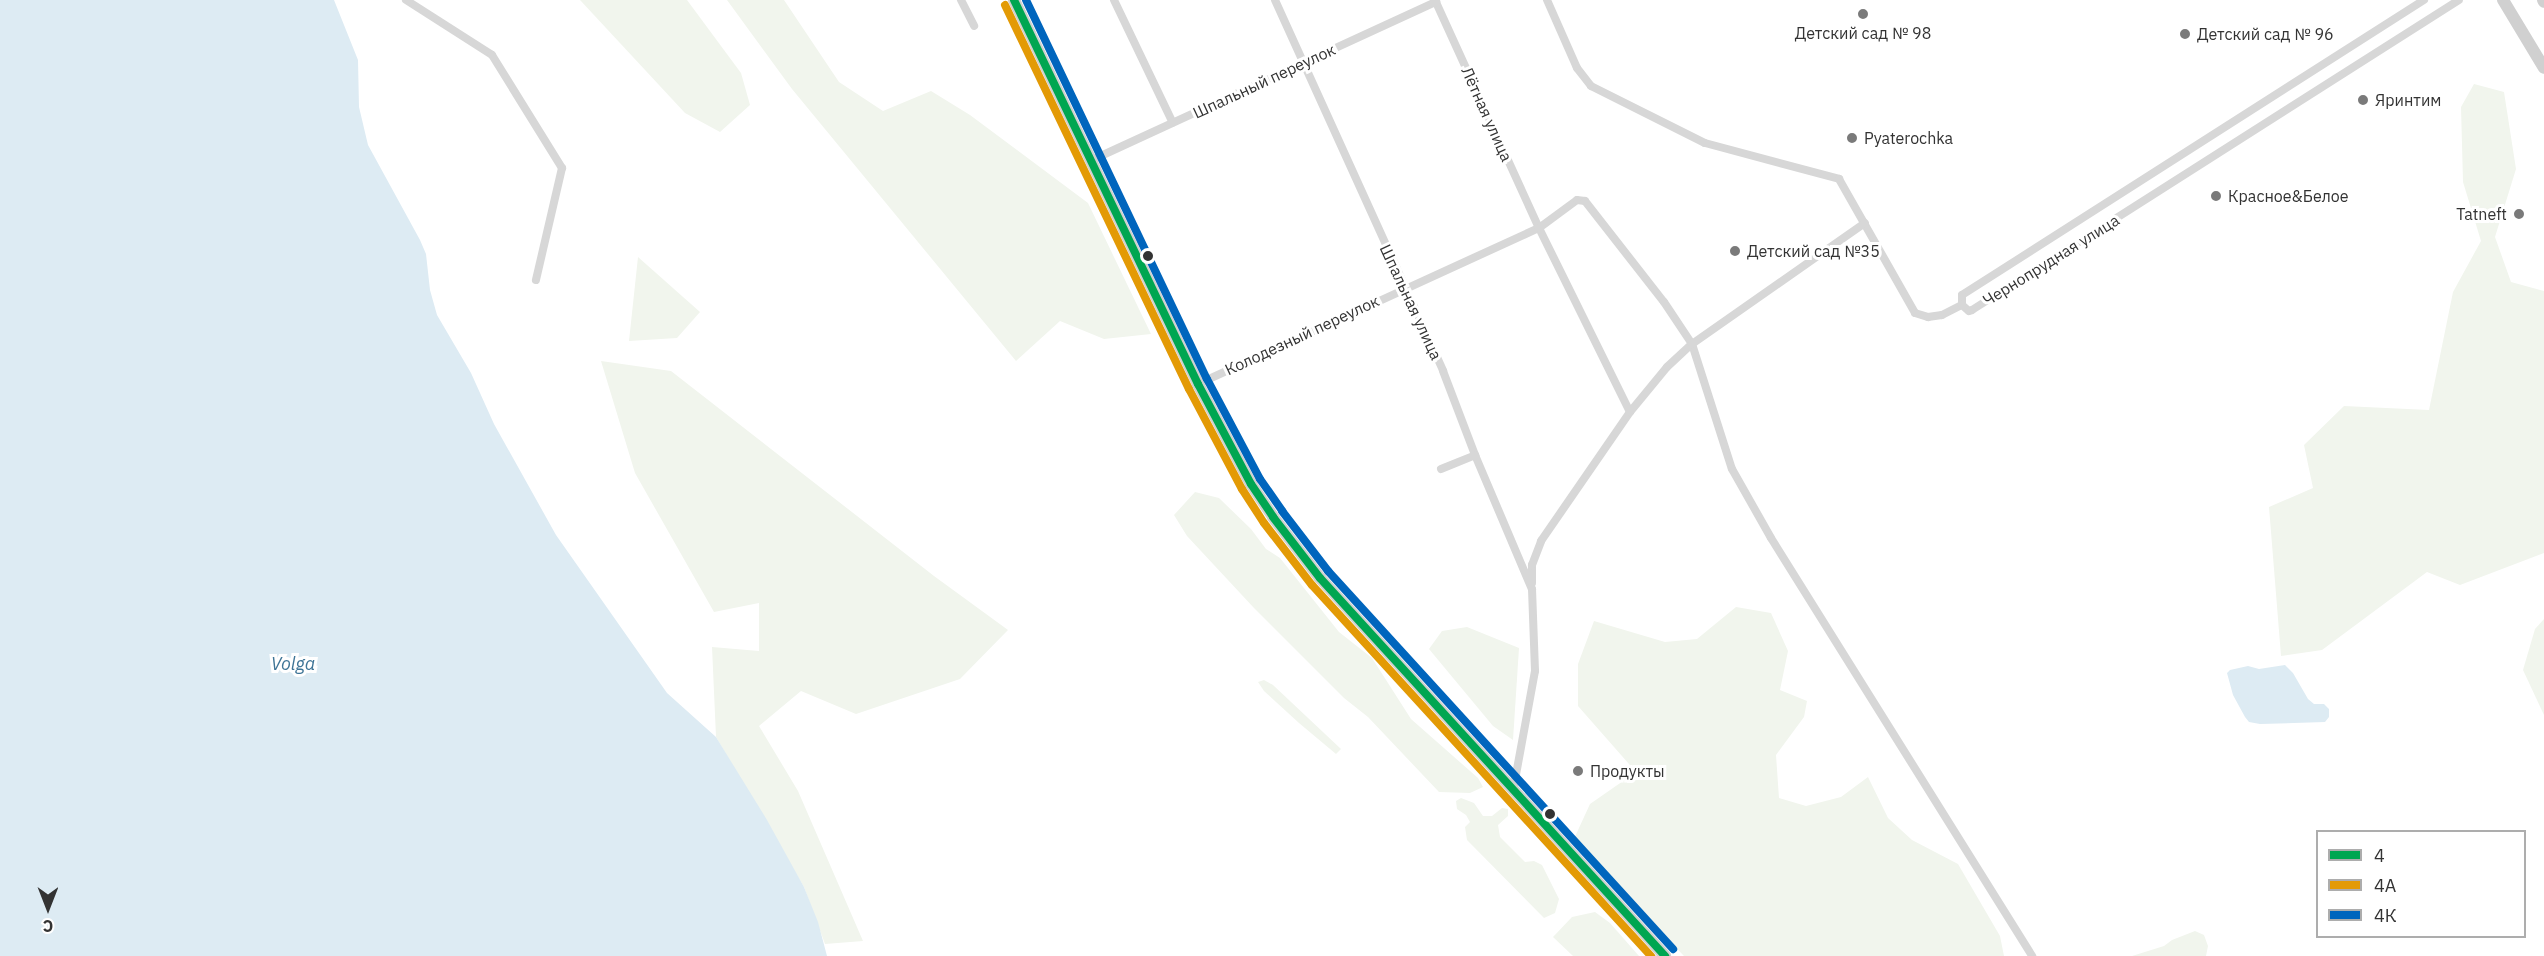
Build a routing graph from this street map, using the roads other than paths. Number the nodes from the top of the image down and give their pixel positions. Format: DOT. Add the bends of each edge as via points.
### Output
graph roads {
  1 [pos="406,0"];
  2 [pos="961,0"];
  3 [pos="1014,0"];
  4 [pos="1114,0"];
  5 [pos="1275,0"];
  6 [pos="1546,0"];
  7 [pos="2424,0"];
  8 [pos="2459,0"];
  9 [pos="2503,0"];
  10 [pos="1435,1"];
  11 [pos="974,26"];
  12 [pos="1302,63"];
  13 [pos="2544,68"];
  14 [pos="1173,123"];
  15 [pos="1092,160"];
  16 [pos="1865,223"];
  17 [pos="1539,228"];
  18 [pos="536,280"];
  19 [pos="1404,287"];
  20 [pos="1962,305"];
  21 [pos="1692,344"];
  22 [pos="1198,384"];
  23 [pos="1630,412"];
  24 [pos="1475,455"];
  25 [pos="1441,469"];
  26 [pos="1532,589"];
  27 [pos="1513,790"];
  28 [pos="1665,956"];
  29 [pos="2032,956"];
  1 -- 18 [label="street" via="492,55 562,168"];
  2 -- 11 [label="street"];
  3 -- 15 [label="street"];
  4 -- 14 [label="street"];
  5 -- 12 [label="street, Шпальная улица"];
  6 -- 16 [label="street" via="1576,68 1591,86 1705,143 1839,179"];
  7 -- 20 [label="street, Чернопрудная улица" via="1962,295"];
  8 -- 20 [label="street, Чернопрудная улица" via="1972,310"];
  9 -- 13 [label="street"];
  10 -- 12 [label="street, Шпальный переулок"];
  10 -- 17 [label="street, Лётная улица"];
  12 -- 14 [label="street, Шпальный переулок"];
  12 -- 19 [label="street, Шпальная улица"];
  14 -- 15 [label="street, Шпальный переулок"];
  15 -- 22 [label="street"];
  16 -- 20 [label="street" via="1915,313 1928,317 1942,315"];
  16 -- 21 [label="street"];
  17 -- 19 [label="street, Колодезный переулок"];
  17 -- 21 [label="street, Колодезный переулок" via="1577,200 1585,201"];
  17 -- 23 [label="street, Лётная улица"];
  19 -- 22 [label="street, Колодезный переулок"];
  19 -- 24 [label="street, Шпальная улица" via="1443,371"];
  21 -- 23 [label="street"];
  21 -- 29 [label="street, Колодезный переулок" via="1732,469"];
  22 -- 27 [label="street" via="1251,483 1297,550"];
  23 -- 26 [label="street" via="1541,541 1532,565"];
  24 -- 25 [label="street"];
  24 -- 26 [label="street, Шпальная улица"];
  26 -- 27 [label="street, Шпальная улица" via="1535,671"];
  27 -- 28 [label="street"];
}
